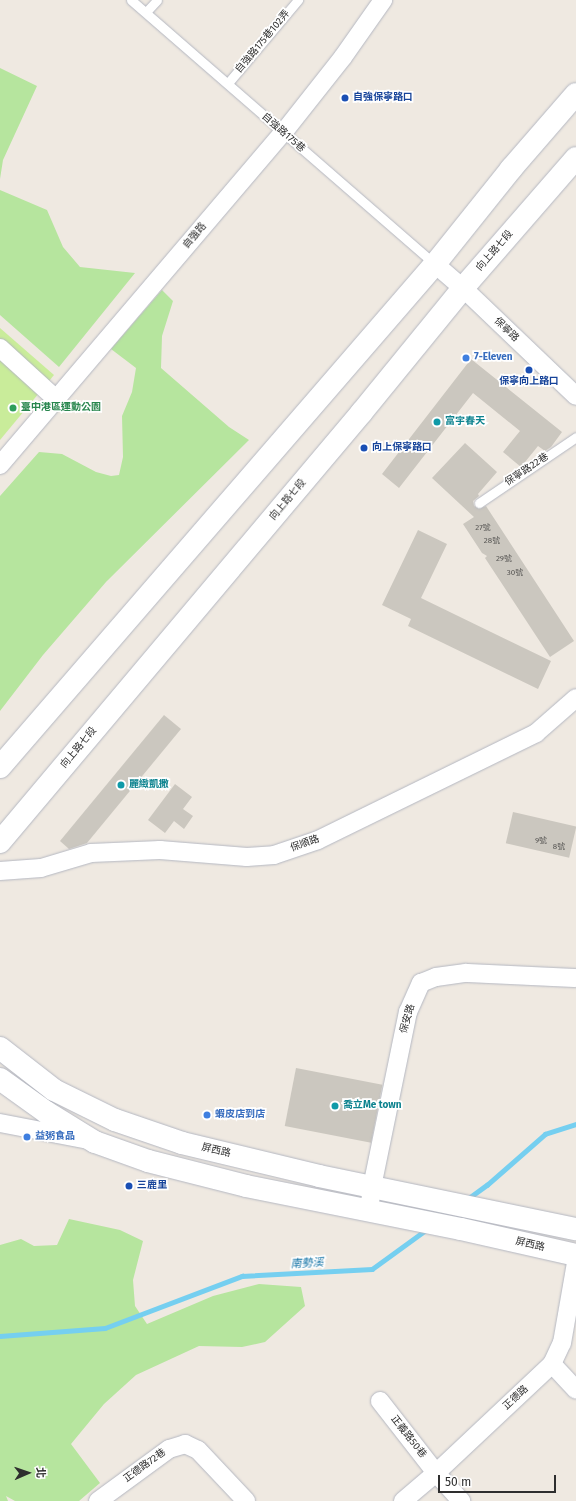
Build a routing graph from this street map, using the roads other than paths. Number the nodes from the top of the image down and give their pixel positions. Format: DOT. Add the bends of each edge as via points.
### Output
graph roads {
  1 [pos="131,0"];
  2 [pos="157,0"];
  3 [pos="298,0"];
  4 [pos="383,0"];
  5 [pos="146,12"];
  6 [pos="228,84"];
  7 [pos="576,94"];
  8 [pos="283,133"];
  9 [pos="576,158"];
  10 [pos="435,264"];
  11 [pos="463,288"];
  12 [pos="0,348"];
  13 [pos="576,396"];
  14 [pos="56,399"];
  15 [pos="576,437"];
  16 [pos="0,465"];
  17 [pos="479,503"];
  18 [pos="576,698"];
  19 [pos="0,767"];
  20 [pos="0,842"];
  21 [pos="0,871"];
  22 [pos="576,978"];
  23 [pos="0,1048"];
  24 [pos="0,1079"];
  25 [pos="0,1123"];
  26 [pos="95,1142"];
  27 [pos="372,1187"];
  28 [pos="369,1211"];
  29 [pos="576,1229"];
  30 [pos="576,1255"];
  31 [pos="576,1263"];
  32 [pos="552,1364"];
  33 [pos="576,1390"];
  34 [pos="380,1401"];
  35 [pos="436,1473"];
  36 [pos="98,1501"];
  37 [pos="246,1501"];
  38 [pos="403,1501"];
  39 [pos="461,1501"];
  1 -- 5 [label="lane, 自強路175巷"];
  2 -- 5 [label="lane"];
  3 -- 6 [label="lane, 自強路175巷102弄"];
  4 -- 8 [label="street, 自強路" via="343,57"];
  5 -- 6 [label="lane, 自強路175巷"];
  6 -- 8 [label="lane, 自強路175巷"];
  7 -- 10 [label="main road" via="511,169"];
  8 -- 10 [label="lane, 自強路175巷"];
  8 -- 14 [label="street, 自強路"];
  9 -- 11 [label="main road, 向上路七段"];
  10 -- 11 [label="street, 保寧路"];
  10 -- 19 [label="main road"];
  11 -- 13 [label="street, 保寧路"];
  11 -- 20 [label="main road, 向上路七段" via="362,412"];
  12 -- 14 [label="street"];
  14 -- 16 [label="street, 自強路"];
  15 -- 17 [label="lane, 保寧路22巷"];
  18 -- 21 [label="street, 保順路" via="536,733 318,840 274,855 247,857 160,850 91,853 41,868"];
  22 -- 27 [label="street, 保安路" via="466,973 436,977 421,984 408,1012"];
  23 -- 27 [label="main road, 屏西路" via="54,1090 115,1120 182,1143"];
  24 -- 26 [label="main road" via="46,1112"];
  25 -- 26 [label="street"];
  26 -- 28 [label="main road" via="148,1161 246,1186"];
  27 -- 28 [label="street, 保安路"];
  27 -- 29 [label="main road, 屏西路"];
  28 -- 30 [label="main road, 屏西路"];
  31 -- 32 [label="street, 正德路" via="562,1343"];
  32 -- 33 [label="street"];
  32 -- 35 [label="street, 正德路"];
  34 -- 35 [label="street, 正義路50巷"];
  35 -- 38 [label="street, 正德路"];
  35 -- 39 [label="street, 正義路50巷"];
  36 -- 37 [label="street, 正德路72巷" via="169,1449 185,1444 198,1450"];
}
